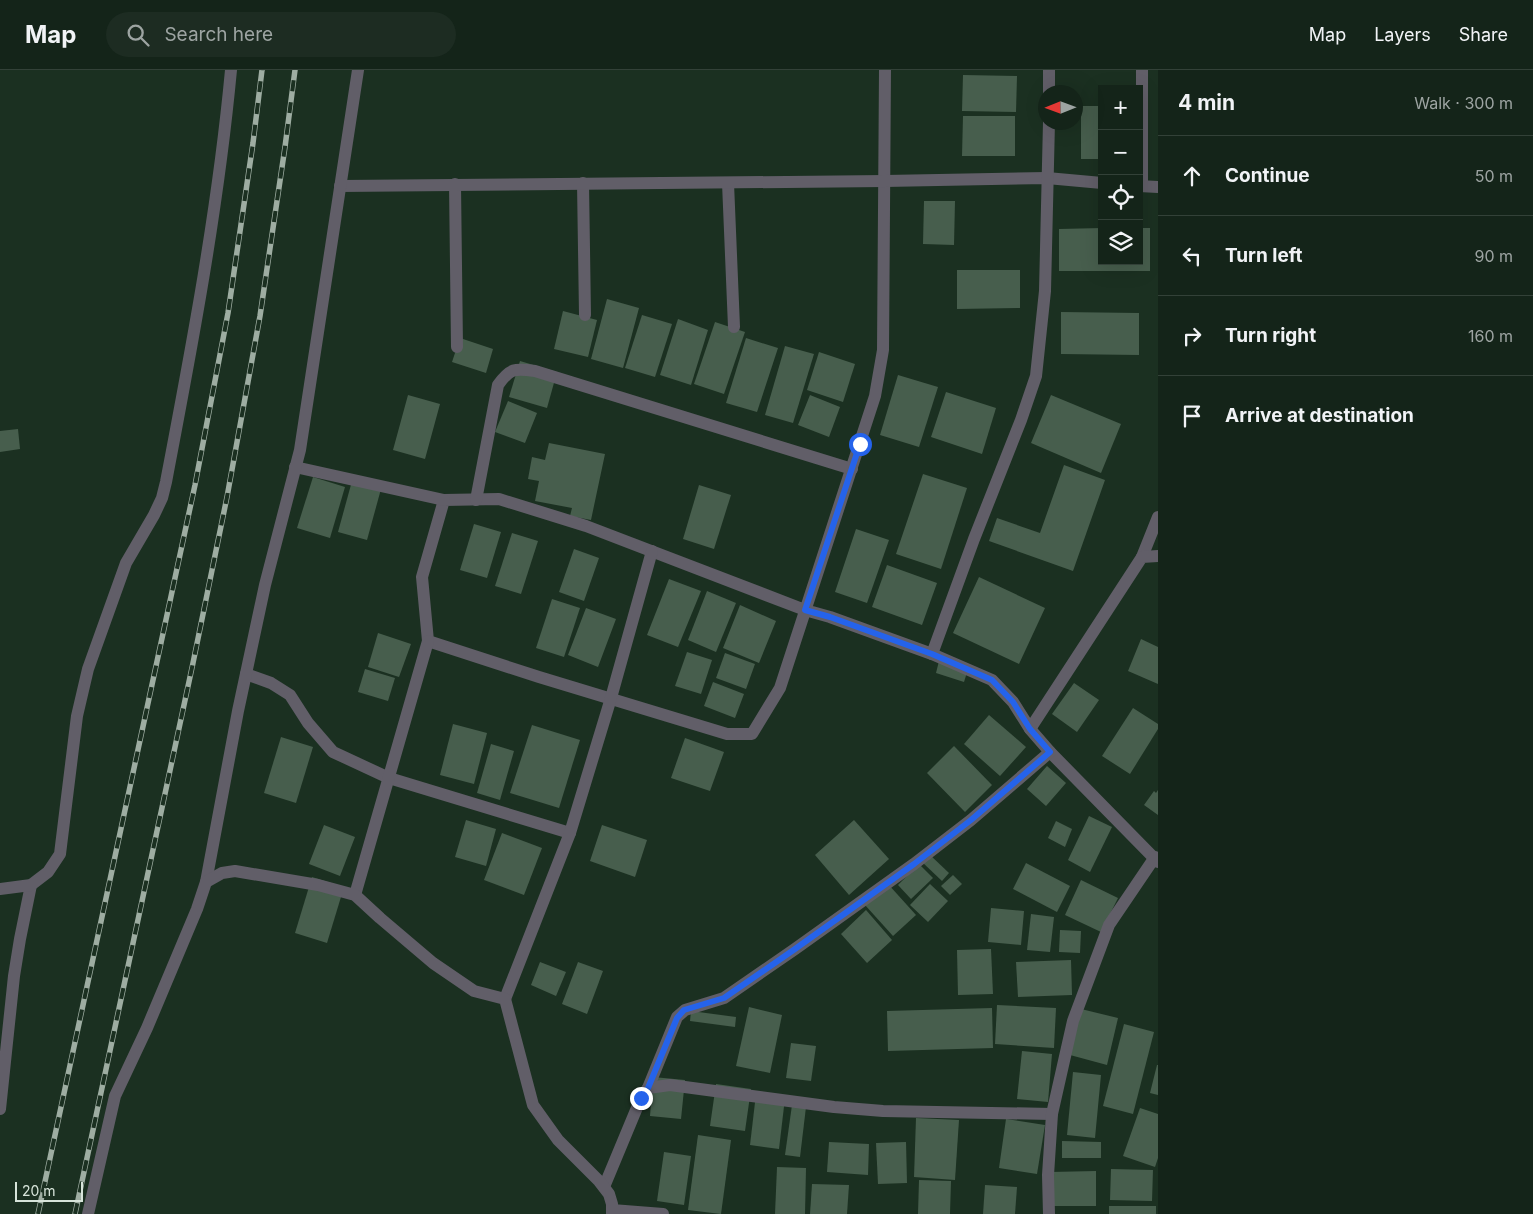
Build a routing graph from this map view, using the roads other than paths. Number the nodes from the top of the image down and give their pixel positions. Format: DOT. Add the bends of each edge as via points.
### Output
graph roads {
  1 [pos="231,70"];
  2 [pos="358,70"];
  3 [pos="885,70"];
  4 [pos="1049,70"];
  5 [pos="1142,70"];
  6 [pos="1049,85"];
  7 [pos="1048,130"];
  8 [pos="1047,178"];
  9 [pos="885,182"];
  10 [pos="728,183"];
  11 [pos="1098,183"];
  12 [pos="455,184"];
  13 [pos="583,184"];
  14 [pos="340,186"];
  15 [pos="1148,187"];
  16 [pos="585,315"];
  17 [pos="734,327"];
  18 [pos="457,347"];
  19 [pos="295,467"];
  20 [pos="852,469"];
  21 [pos="444,500"];
  22 [pos="476,500"];
  23 [pos="1158,517"];
  24 [pos="652,551"];
  25 [pos="1158,556"];
  26 [pos="1142,557"];
  27 [pos="805,610"];
  28 [pos="428,641"];
  29 [pos="932,654"];
  30 [pos="246,674"];
  31 [pos="610,698"];
  32 [pos="1030,729"];
  33 [pos="1050,752"];
  34 [pos="389,778"];
  35 [pos="570,833"];
  36 [pos="1156,859"];
  37 [pos="206,882"];
  38 [pos="31,885"];
  39 [pos="0,889"];
  40 [pos="355,895"];
  41 [pos="505,999"];
  42 [pos="648,1088"];
  43 [pos="0,1109"];
  44 [pos="1052,1114"];
  45 [pos="604,1187"];
  46 [pos="612,1212"];
  47 [pos="88,1214"];
  48 [pos="663,1214"];
  49 [pos="1049,1214"];
  1 -- 38 [label="street" via="224,143 191,353 166,482 162,498 126,563 88,669 77,716 60,854 48,872"];
  2 -- 14 [label="street"];
  3 -- 9 [label="street"];
  4 -- 6 [label="street"];
  5 -- 15 [label="street"];
  7 -- 8 [label="street"];
  8 -- 9 [label="street"];
  8 -- 11 [label="street"];
  8 -- 29 [label="street" via="1045,291 1036,376"];
  9 -- 10 [label="street"];
  9 -- 20 [label="street" via="883,350 876,396"];
  10 -- 13 [label="street"];
  10 -- 17 [label="street"];
  12 -- 13 [label="street"];
  12 -- 14 [label="street"];
  12 -- 18 [label="street"];
  13 -- 16 [label="street"];
  14 -- 19 [label="street"];
  19 -- 21 [label="street"];
  19 -- 30 [label="street"];
  20 -- 22 [label="street" via="535,371 518,369 507,372 498,385"];
  20 -- 27 [label="street"];
  21 -- 22 [label="street"];
  21 -- 28 [label="street" via="422,577"];
  22 -- 24 [label="street" via="499,499"];
  23 -- 26 [label="street"];
  24 -- 27 [label="street"];
  24 -- 31 [label="street"];
  25 -- 26 [label="street"];
  26 -- 32 [label="street"];
  27 -- 29 [label="street"];
  27 -- 31 [label="street" via="780,688 752,734 727,734"];
  28 -- 31 [label="street"];
  28 -- 34 [label="street"];
  29 -- 32 [label="street" via="992,680 1013,702"];
  30 -- 34 [label="street" via="271,683 290,695 333,752"];
  30 -- 37 [label="street"];
  31 -- 35 [label="street"];
  32 -- 33 [label="street"];
  33 -- 36 [label="street"];
  33 -- 42 [label="street" via="971,820 803,944 724,998 684,1010 677,1018"];
  34 -- 35 [label="street"];
  34 -- 40 [label="street"];
  35 -- 41 [label="street"];
  36 -- 44 [label="street" via="1109,925 1073,1021"];
  37 -- 40 [label="street" via="222,873 236,871"];
  37 -- 47 [label="street" via="194,918 115,1096"];
  38 -- 39 [label="street"];
  38 -- 43 [label="street" via="14,976"];
  40 -- 41 [label="street" via="433,963 474,991"];
  41 -- 45 [label="street" via="533,1105 558,1140"];
  42 -- 44 [label="street" via="670,1085 883,1111"];
  42 -- 45 [label="street"];
  44 -- 49 [label="street"];
  45 -- 46 [label="street" via="609,1194"];
  46 -- 48 [label="street"];
}
